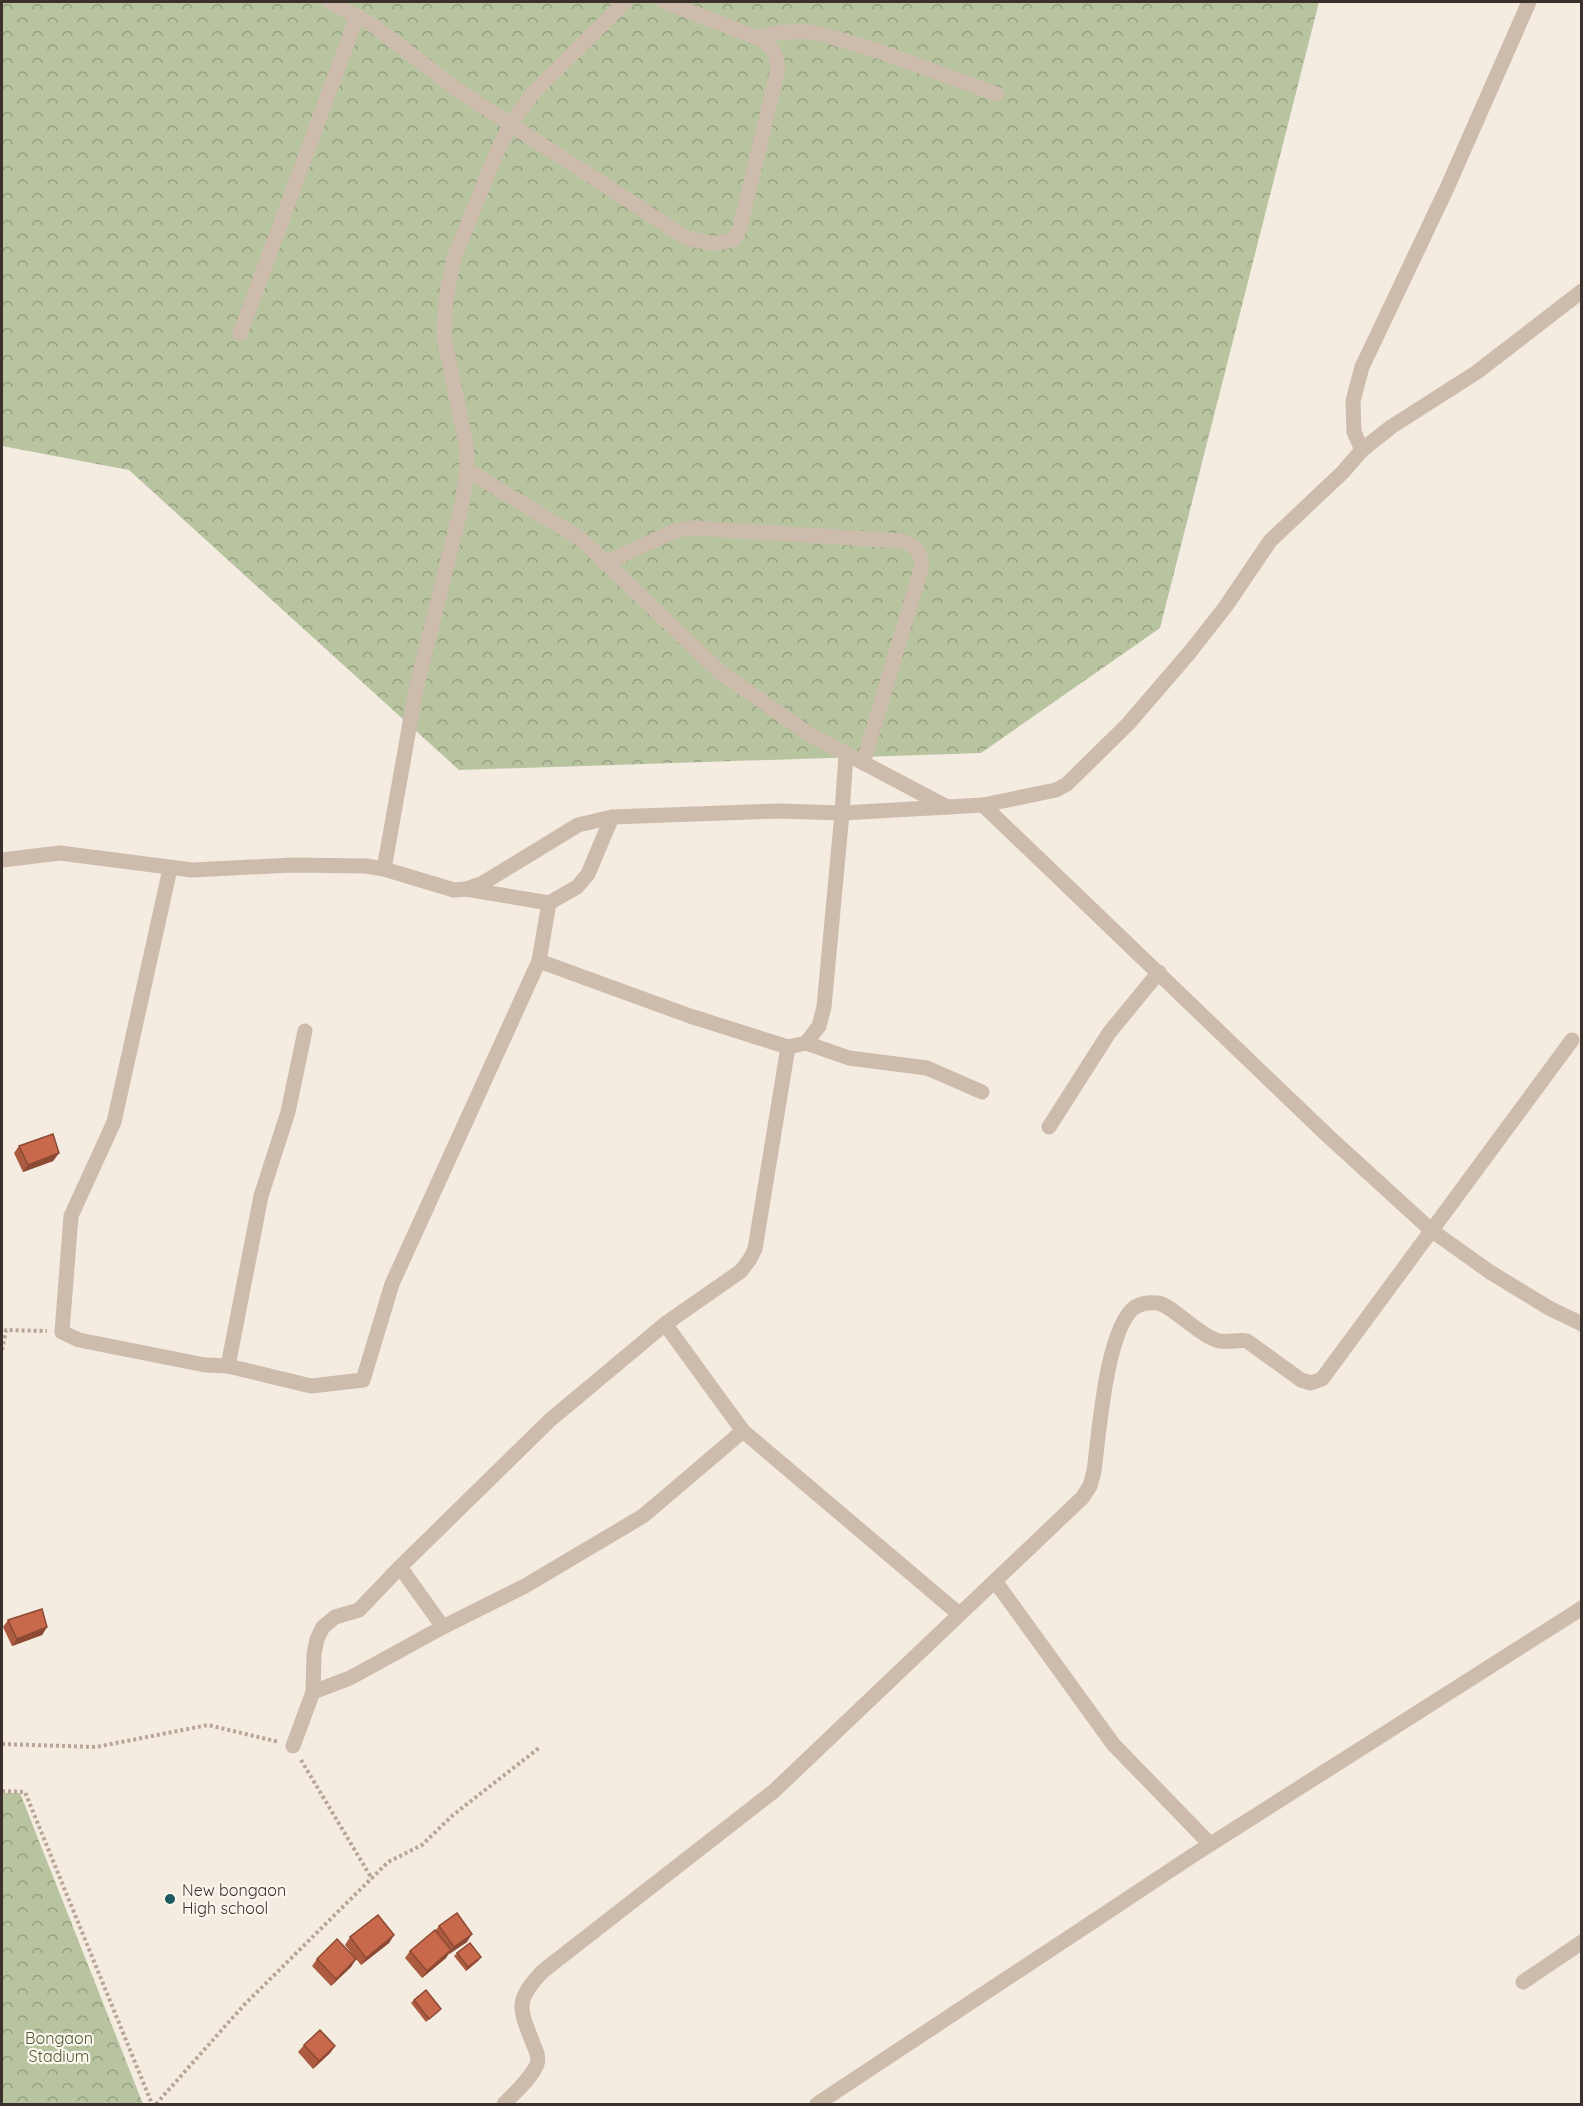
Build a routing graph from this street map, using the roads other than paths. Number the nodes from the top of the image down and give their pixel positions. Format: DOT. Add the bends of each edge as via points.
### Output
graph roads {
  1 [pos="330,2"];
  2 [pos="625,2"];
  3 [pos="665,2"];
  4 [pos="1529,2"];
  5 [pos="357,16"];
  6 [pos="758,38"];
  7 [pos="997,94"];
  8 [pos="511,123"];
  9 [pos="1581,291"];
  10 [pos="240,334"];
  11 [pos="1362,450"];
  12 [pos="467,470"];
  13 [pos="605,563"];
  14 [pos="846,754"];
  15 [pos="863,763"];
  16 [pos="983,805"];
  17 [pos="947,807"];
  18 [pos="842,813"];
  19 [pos="612,817"];
  20 [pos="2,860"];
  21 [pos="170,869"];
  22 [pos="384,869"];
  23 [pos="466,890"];
  24 [pos="549,903"];
  25 [pos="539,961"];
  26 [pos="1159,972"];
  27 [pos="305,1031"];
  28 [pos="1572,1040"];
  29 [pos="806,1043"];
  30 [pos="788,1047"];
  31 [pos="982,1092"];
  32 [pos="1049,1126"];
  33 [pos="1431,1230"];
  34 [pos="665,1324"];
  35 [pos="1581,1324"];
  36 [pos="228,1366"];
  37 [pos="743,1431"];
  38 [pos="400,1567"];
  39 [pos="995,1581"];
  40 [pos="1581,1608"];
  41 [pos="959,1614"];
  42 [pos="443,1627"];
  43 [pos="313,1692"];
  44 [pos="293,1746"];
  45 [pos="1210,1844"];
  46 [pos="1581,1942"];
  47 [pos="1523,1982"];
  48 [pos="504,2104"];
  49 [pos="817,2104"];
  1 -- 5 [label="street"];
  2 -- 8 [label="street" via="533,93"];
  3 -- 6 [label="street"];
  4 -- 11 [label="street" via="1362,367 1353,401 1354,432"];
  5 -- 8 [label="street" via="459,91"];
  5 -- 10 [label="street"];
  6 -- 7 [label="street" via="805,31 825,35"];
  6 -- 8 [label="street" via="771,46 778,69 740,228 734,239 720,244 685,237"];
  8 -- 12 [label="street" via="454,258 446,298 444,337 466,444"];
  9 -- 11 [label="street" via="1477,372"];
  11 -- 16 [label="street" via="1270,541 1190,652 1128,724 1067,784 1056,790"];
  12 -- 13 [label="street" via="581,539"];
  12 -- 22 [label="street" via="416,689"];
  13 -- 14 [label="street" via="720,672 809,734"];
  13 -- 15 [label="street" via="677,530 693,528 902,541 914,545 922,566"];
  14 -- 15 [label="street"];
  14 -- 18 [label="street"];
  15 -- 17 [label="street"];
  16 -- 17 [label="street"];
  16 -- 26 [label="street"];
  17 -- 18 [label="street"];
  18 -- 19 [label="street" via="779,811"];
  18 -- 29 [label="street" via="824,1007 819,1026"];
  19 -- 23 [label="street" via="578,825"];
  19 -- 24 [label="street" via="588,874 577,887"];
  20 -- 21 [label="street" via="60,853"];
  21 -- 22 [label="street" via="292,865"];
  21 -- 36 [label="street" via="114,1122 71,1216 62,1332 80,1340"];
  22 -- 23 [label="street"];
  23 -- 24 [label="street"];
  24 -- 25 [label="street"];
  25 -- 30 [label="street"];
  25 -- 36 [label="street" via="392,1284 363,1380 311,1386"];
  26 -- 32 [label="street" via="1109,1034"];
  26 -- 33 [label="street"];
  27 -- 36 [label="street" via="288,1112 261,1196"];
  28 -- 33 [label="street"];
  29 -- 30 [label="street"];
  29 -- 31 [label="street" via="849,1058 927,1068"];
  30 -- 34 [label="street" via="755,1249 741,1271"];
  33 -- 35 [label="street" via="1490,1272"];
  33 -- 39 [label="street" via="1322,1379 1311,1383 1247,1341 1218,1341 1204,1335 1161,1303 1135,1308 1126,1318 1112,1350 1090,1486"];
  34 -- 37 [label="street"];
  34 -- 38 [label="street" via="550,1420"];
  37 -- 41 [label="street"];
  37 -- 42 [label="street" via="643,1516 525,1586"];
  38 -- 42 [label="street"];
  38 -- 43 [label="street" via="359,1610 335,1617 323,1627 314,1654"];
  39 -- 41 [label="street"];
  39 -- 45 [label="street" via="1113,1744"];
  40 -- 45 [label="street"];
  41 -- 48 [label="street" via="774,1791 528,1986 522,2014 537,2064"];
  42 -- 43 [label="street" via="350,1678"];
  43 -- 44 [label="street"];
  45 -- 49 [label="street"];
  46 -- 47 [label="street"];
}
